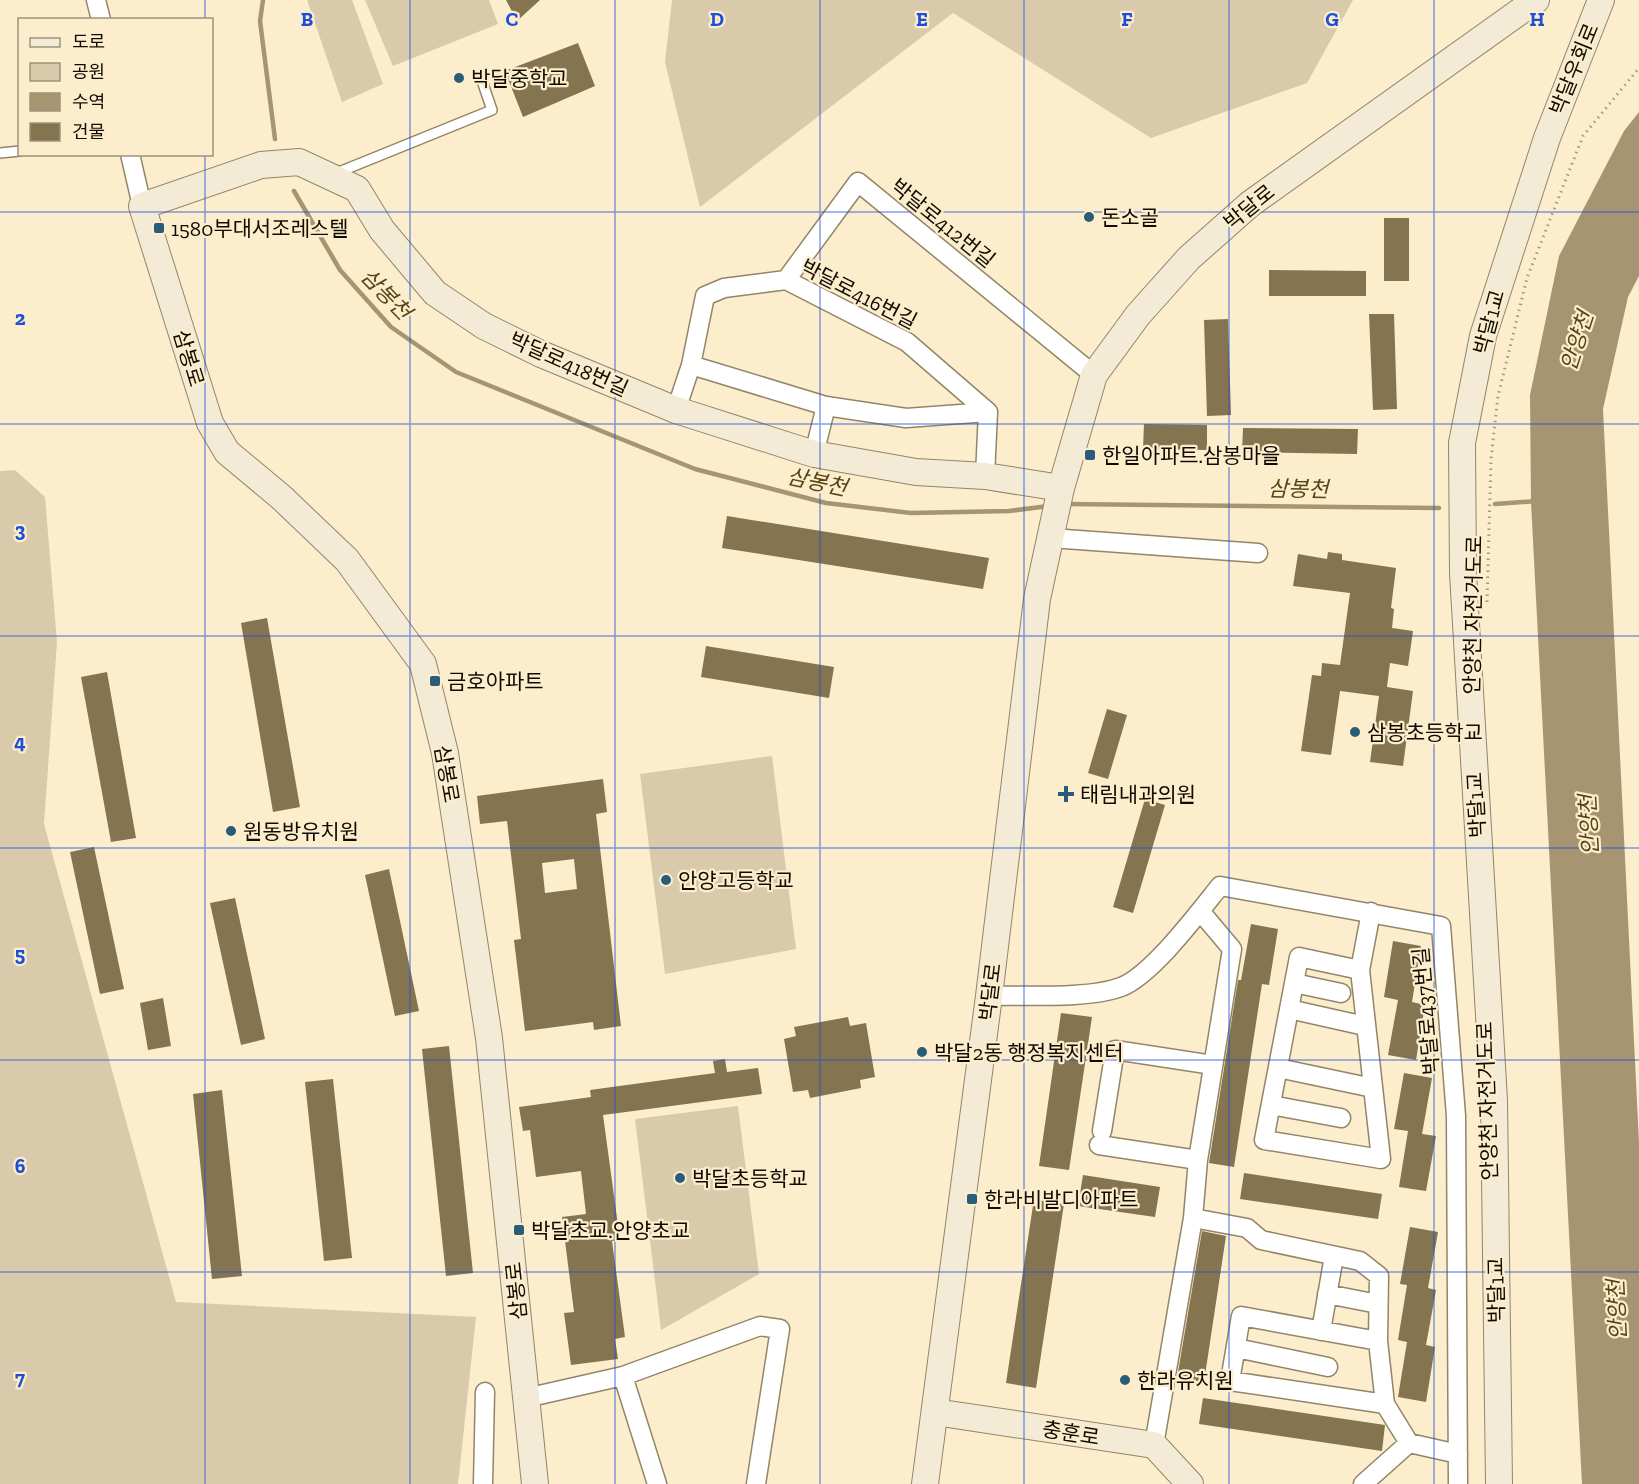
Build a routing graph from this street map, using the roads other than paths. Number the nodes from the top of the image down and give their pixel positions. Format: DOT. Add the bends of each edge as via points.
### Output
graph roads {
  1 [pos="96,0"];
  2 [pos="1536,0"];
  3 [pos="1601,0"];
  4 [pos="100,18"];
  5 [pos="481,78"];
  6 [pos="1547,138"];
  7 [pos="18,151"];
  8 [pos="0,153"];
  9 [pos="130,156"];
  10 [pos="332,175"];
  11 [pos="142,206"];
  12 [pos="786,280"];
  13 [pos="691,365"];
  14 [pos="1094,375"];
  15 [pos="826,406"];
  16 [pos="676,410"];
  17 [pos="988,412"];
  18 [pos="814,454"];
  19 [pos="986,476"];
  20 [pos="1060,492"];
  21 [pos="1051,537"];
  22 [pos="1258,553"];
  23 [pos="1200,911"];
  24 [pos="1371,912"];
  25 [pos="1360,970"];
  26 [pos="1294,983"];
  27 [pos="1341,993"];
  28 [pos="989,996"];
  29 [pos="1289,1009"];
  30 [pos="1365,1026"];
  31 [pos="1213,1065"];
  32 [pos="1278,1068"];
  33 [pos="1373,1088"];
  34 [pos="1271,1104"];
  35 [pos="1341,1118"];
  36 [pos="1198,1160"];
  37 [pos="1192,1218"];
  38 [pos="1334,1256"];
  39 [pos="1327,1294"];
  40 [pos="1378,1304"];
  41 [pos="1321,1331"];
  42 [pos="1378,1341"];
  43 [pos="1236,1348"];
  44 [pos="1328,1367"];
  45 [pos="622,1376"];
  46 [pos="485,1392"];
  47 [pos="526,1398"];
  48 [pos="1385,1404"];
  49 [pos="935,1412"];
  50 [pos="1409,1443"];
  51 [pos="1154,1445"];
  52 [pos="1458,1454"];
  53 [pos="483,1484"];
  54 [pos="535,1484"];
  55 [pos="657,1484"];
  56 [pos="756,1484"];
  57 [pos="925,1484"];
  58 [pos="1190,1484"];
  59 [pos="1364,1484"];
  60 [pos="1458,1484"];
  61 [pos="1499,1484"];
  1 -- 4 [label="street"];
  2 -- 14 [label="street, 박달로" via="1250,204 1189,258 1138,315"];
  3 -- 6 [label="street, 박달우회로"];
  5 -- 10 [label="lane" via="492,110"];
  6 -- 61 [label="street, 박달1교" via="1483,336 1462,443 1463,573 1494,1100"];
  7 -- 8 [label="lane"];
  9 -- 11 [label="street, 삼봉로"];
  10 -- 11 [label="street, 박달로418번길" via="299,162 261,165"];
  10 -- 16 [label="street, 박달로418번길" via="357,189 382,230 435,292 484,326"];
  11 -- 47 [label="street, 삼봉로" via="210,423 227,452 282,497 347,560 423,664 445,753 489,1038"];
  12 -- 13 [label="street, 박달로416번길" via="724,288 705,296"];
  12 -- 14 [label="street, 박달로412번길" via="858,182"];
  12 -- 17 [label="street, 박달로416번길" via="907,342"];
  13 -- 15 [label="street"];
  13 -- 16 [label="street, 박달로416번길"];
  14 -- 20 [label="street, 박달로"];
  15 -- 17 [label="street" via="906,418"];
  15 -- 18 [label="street"];
  16 -- 18 [label="street, 박달로418번길"];
  17 -- 19 [label="street"];
  18 -- 19 [label="street, 박달로418번길" via="916,472"];
  19 -- 20 [label="street, 박달로418번길"];
  20 -- 21 [label="street, 박달로"];
  21 -- 22 [label="street"];
  21 -- 28 [label="street, 박달로" via="1037,599"];
  23 -- 24 [label="street, 박달로437번길" via="1220,885"];
  23 -- 28 [label="street, 박달로437번길" via="1143,973 1122,986 1095,992"];
  23 -- 31 [label="street" via="1232,949"];
  24 -- 25 [label="street"];
  24 -- 52 [label="street, 박달로437번길" via="1441,926 1456,1116"];
  25 -- 26 [label="street" via="1299,957"];
  25 -- 30 [label="street"];
  26 -- 27 [label="street"];
  26 -- 29 [label="street"];
  28 -- 49 [label="street, 박달로"];
  29 -- 30 [label="street"];
  29 -- 32 [label="street"];
  30 -- 33 [label="street"];
  31 -- 36 [label="street"];
  31 -- 36 [label="street" via="1115,1050 1101,1138"];
  32 -- 33 [label="street"];
  32 -- 34 [label="street"];
  33 -- 34 [label="street" via="1381,1159 1264,1140"];
  34 -- 35 [label="street"];
  36 -- 37 [label="street"];
  37 -- 38 [label="street" via="1247,1228 1261,1240"];
  37 -- 51 [label="street"];
  38 -- 39 [label="street"];
  38 -- 40 [label="street" via="1360,1261 1379,1276"];
  39 -- 40 [label="street"];
  39 -- 41 [label="street"];
  40 -- 42 [label="street"];
  41 -- 42 [label="street"];
  41 -- 43 [label="street" via="1241,1316"];
  42 -- 48 [label="street"];
  43 -- 44 [label="street"];
  43 -- 48 [label="street" via="1230,1381"];
  45 -- 47 [label="street"];
  45 -- 55 [label="street"];
  45 -- 56 [label="street" via="760,1326 780,1329"];
  46 -- 53 [label="street"];
  47 -- 54 [label="street, 삼봉로"];
  48 -- 50 [label="street"];
  49 -- 51 [label="street, 충훈로"];
  49 -- 57 [label="street, 박달로"];
  50 -- 52 [label="street"];
  50 -- 59 [label="street"];
  51 -- 58 [label="street"];
  52 -- 60 [label="street, 박달로437번길"];
}
